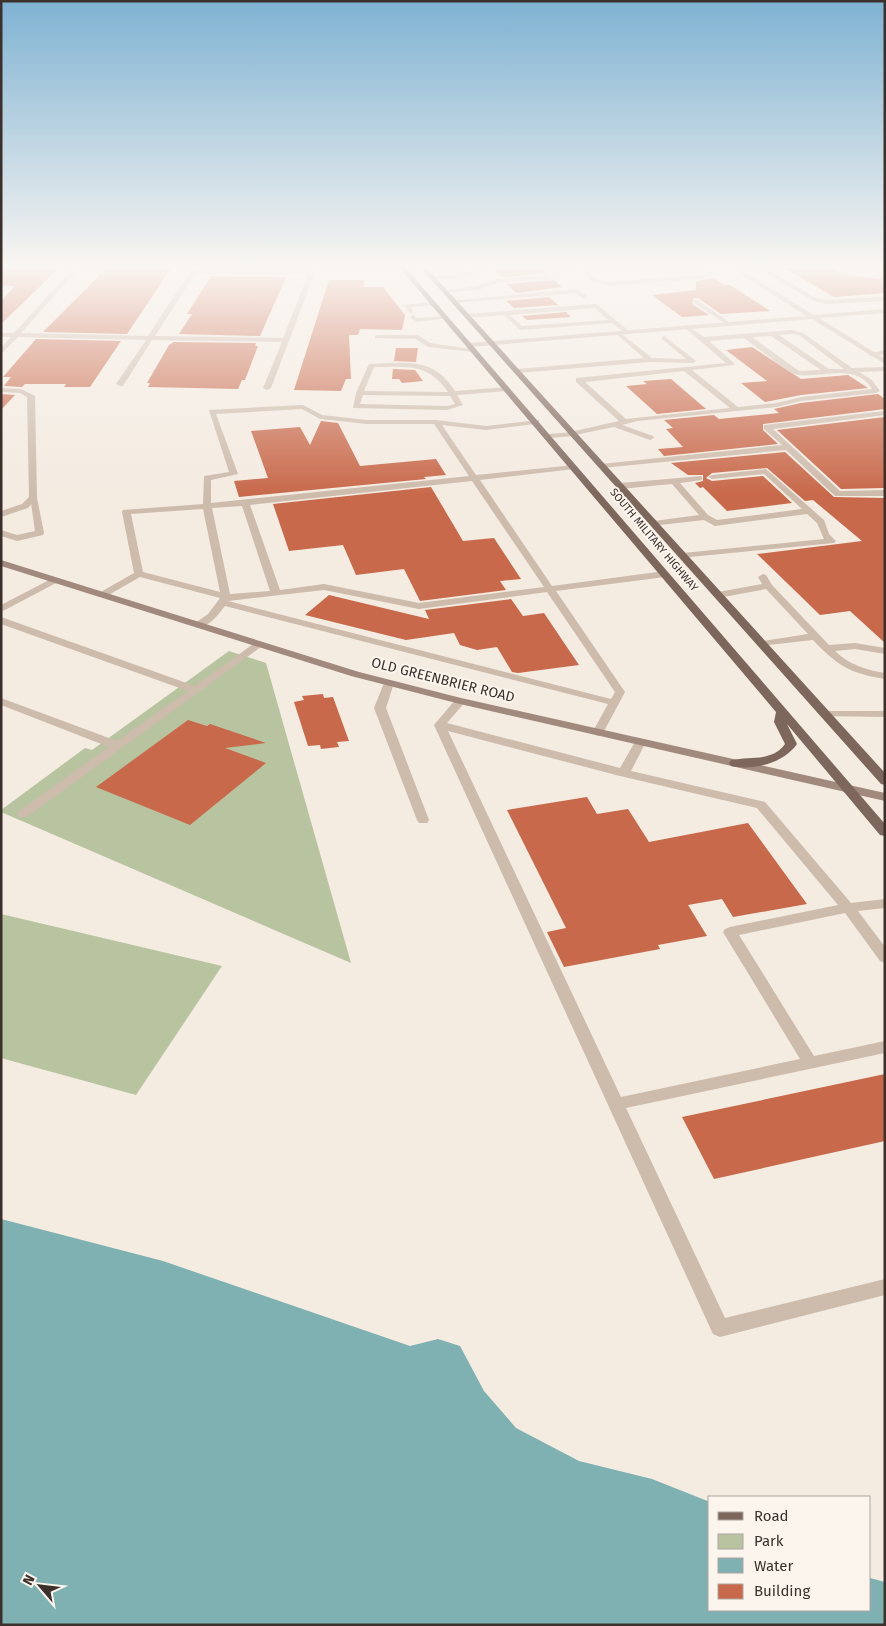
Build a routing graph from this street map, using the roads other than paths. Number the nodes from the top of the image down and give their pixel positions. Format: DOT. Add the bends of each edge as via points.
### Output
graph roads {
  1 [pos="10,343"];
  2 [pos="146,343"];
  3 [pos="285,343"];
  4 [pos="425,343"];
  5 [pos="468,343"];
  6 [pos="492,343"];
  7 [pos="630,343"];
  8 [pos="670,343"];
  9 [pos="708,343"];
  10 [pos="755,343"];
  11 [pos="786,343"];
  12 [pos="814,343"];
  13 [pos="854,343"];
  14 [pos="472,347"];
  15 [pos="1,352"];
  16 [pos="885,352"];
  17 [pos="871,354"];
  18 [pos="650,360"];
  19 [pos="693,361"];
  20 [pos="885,362"];
  21 [pos="700,367"];
  22 [pos="686,369"];
  23 [pos="885,369"];
  24 [pos="517,371"];
  25 [pos="852,371"];
  26 [pos="830,373"];
  27 [pos="120,384"];
  28 [pos="267,388"];
  29 [pos="507,388"];
  30 [pos="1,390"];
  31 [pos="360,393"];
  32 [pos="453,393"];
  33 [pos="736,409"];
  34 [pos="885,413"];
  35 [pos="436,422"];
  36 [pos="536,422"];
  37 [pos="625,422"];
  38 [pos="614,425"];
  39 [pos="573,434"];
  40 [pos="548,436"];
  41 [pos="650,438"];
  42 [pos="788,447"];
  43 [pos="601,466"];
  44 [pos="574,467"];
  45 [pos="712,477"];
  46 [pos="473,478"];
  47 [pos="699,478"];
  48 [pos="674,481"];
  49 [pos="620,486"];
  50 [pos="885,493"];
  51 [pos="34,498"];
  52 [pos="245,503"];
  53 [pos="207,506"];
  54 [pos="809,511"];
  55 [pos="1,514"];
  56 [pos="705,517"];
  57 [pos="654,524"];
  58 [pos="1,533"];
  59 [pos="683,556"];
  60 [pos="1,563"];
  61 [pos="139,574"];
  62 [pos="665,574"];
  63 [pos="55,580"];
  64 [pos="551,588"];
  65 [pos="276,593"];
  66 [pos="102,595"];
  67 [pos="718,595"];
  68 [pos="224,600"];
  69 [pos="1,609"];
  70 [pos="1,620"];
  71 [pos="199,625"];
  72 [pos="817,636"];
  73 [pos="885,641"];
  74 [pos="260,644"];
  75 [pos="763,644"];
  76 [pos="855,646"];
  77 [pos="827,648"];
  78 [pos="885,651"];
  79 [pos="885,676"];
  80 [pos="389,683"];
  81 [pos="196,690"];
  82 [pos="1,701"];
  83 [pos="460,701"];
  84 [pos="615,703"];
  85 [pos="782,711"];
  86 [pos="826,714"];
  87 [pos="885,714"];
  88 [pos="440,725"];
  89 [pos="598,733"];
  90 [pos="640,742"];
  91 [pos="118,746"];
  92 [pos="735,763"];
  93 [pos="624,773"];
  94 [pos="885,781"];
  95 [pos="848,789"];
  96 [pos="885,797"];
  97 [pos="23,814"];
  98 [pos="423,820"];
  99 [pos="885,832"];
  100 [pos="885,903"];
  101 [pos="848,908"];
  102 [pos="885,958"];
  103 [pos="885,1047"];
  104 [pos="810,1063"];
  105 [pos="617,1105"];
  106 [pos="885,1287"];
  1 -- 15 [label="street"];
  2 -- 27 [label="street"];
  3 -- 28 [label="street"];
  4 -- 14 [label="street"];
  5 -- 14 [label="main road, SOUTH MILITARY HIGHWAY"];
  6 -- 14 [label="street"];
  6 -- 24 [label="main road, SOUTH MILITARY HIGHWAY"];
  7 -- 18 [label="street"];
  8 -- 19 [label="street"];
  9 -- 21 [label="street" via="732,364"];
  10 -- 26 [label="street" via="797,373"];
  11 -- 26 [label="street"];
  12 -- 25 [label="street"];
  13 -- 17 [label="street"];
  14 -- 29 [label="main road, SOUTH MILITARY HIGHWAY"];
  16 -- 17 [label="street"];
  17 -- 20 [label="street"];
  18 -- 19 [label="street"];
  18 -- 24 [label="street"];
  19 -- 21 [label="street"];
  21 -- 22 [label="street"];
  22 -- 33 [label="street"];
  22 -- 37 [label="street" via="579,380"];
  23 -- 25 [label="street"];
  24 -- 39 [label="main road, SOUTH MILITARY HIGHWAY"];
  25 -- 26 [label="street"];
  25 -- 33 [label="street" via="869,380 876,390"];
  29 -- 32 [label="street"];
  29 -- 36 [label="main road, SOUTH MILITARY HIGHWAY"];
  30 -- 51 [label="street" via="14,390 31,396"];
  31 -- 32 [label="street"];
  31 -- 32 [label="street" via="371,365 423,366 436,372"];
  31 -- 32 [label="street" via="356,406 448,408 459,405"];
  33 -- 37 [label="street"];
  34 -- 42 [label="street" via="766,427"];
  35 -- 36 [label="street" via="486,428"];
  35 -- 46 [label="street"];
  35 -- 53 [label="street" via="368,422 320,417 304,407 212,412 234,474 207,478"];
  36 -- 40 [label="main road, SOUTH MILITARY HIGHWAY"];
  37 -- 38 [label="street"];
  38 -- 39 [label="street"];
  38 -- 41 [label="street"];
  39 -- 40 [label="street"];
  39 -- 43 [label="main road, SOUTH MILITARY HIGHWAY"];
  40 -- 44 [label="main road, SOUTH MILITARY HIGHWAY"];
  42 -- 43 [label="street"];
  42 -- 50 [label="street" via="838,494"];
  43 -- 49 [label="main road, SOUTH MILITARY HIGHWAY"];
  44 -- 46 [label="street"];
  44 -- 62 [label="main road, SOUTH MILITARY HIGHWAY"];
  45 -- 54 [label="street" via="766,471"];
  46 -- 52 [label="street"];
  46 -- 64 [label="street"];
  47 -- 48 [label="street"];
  48 -- 49 [label="street"];
  48 -- 56 [label="street"];
  49 -- 57 [label="main road, SOUTH MILITARY HIGHWAY"];
  51 -- 55 [label="street" via="25,506"];
  51 -- 58 [label="street" via="40,533 17,538"];
  52 -- 53 [label="street"];
  52 -- 65 [label="street"];
  53 -- 61 [label="street" via="126,512"];
  53 -- 68 [label="street"];
  54 -- 56 [label="street" via="715,523"];
  54 -- 59 [label="street" via="821,522 825,535 832,541"];
  56 -- 57 [label="street"];
  57 -- 59 [label="main road, SOUTH MILITARY HIGHWAY"];
  59 -- 67 [label="main road, SOUTH MILITARY HIGHWAY"];
  60 -- 63 [label="street, OLD GREENBRIER ROAD"];
  61 -- 66 [label="street"];
  61 -- 68 [label="street"];
  62 -- 64 [label="street"];
  62 -- 85 [label="main road, SOUTH MILITARY HIGHWAY"];
  63 -- 66 [label="street, OLD GREENBRIER ROAD"];
  63 -- 69 [label="street"];
  64 -- 65 [label="street" via="419,606 324,587"];
  64 -- 84 [label="street" via="620,692"];
  65 -- 68 [label="street"];
  66 -- 71 [label="street, OLD GREENBRIER ROAD"];
  67 -- 72 [label="street" via="766,581"];
  67 -- 75 [label="main road, SOUTH MILITARY HIGHWAY"];
  68 -- 71 [label="street" via="212,616"];
  68 -- 84 [label="street"];
  70 -- 81 [label="street"];
  71 -- 74 [label="street, OLD GREENBRIER ROAD"];
  72 -- 75 [label="street"];
  72 -- 77 [label="street"];
  73 -- 76 [label="street"];
  74 -- 80 [label="street, OLD GREENBRIER ROAD"];
  74 -- 81 [label="street"];
  75 -- 86 [label="main road, SOUTH MILITARY HIGHWAY"];
  76 -- 77 [label="street"];
  76 -- 78 [label="street"];
  77 -- 79 [label="street" via="838,659 862,672"];
  80 -- 83 [label="street, OLD GREENBRIER ROAD"];
  80 -- 98 [label="street" via="380,708"];
  81 -- 91 [label="street"];
  82 -- 91 [label="street"];
  83 -- 88 [label="street"];
  83 -- 89 [label="street, OLD GREENBRIER ROAD"];
  84 -- 89 [label="street"];
  85 -- 92 [label="main road" via="780,722 791,744 786,752 768,760"];
  85 -- 95 [label="main road, SOUTH MILITARY HIGHWAY"];
  86 -- 87 [label="street"];
  86 -- 94 [label="main road, SOUTH MILITARY HIGHWAY"];
  88 -- 93 [label="street"];
  88 -- 105 [label="street"];
  89 -- 90 [label="street, OLD GREENBRIER ROAD"];
  90 -- 92 [label="street, OLD GREENBRIER ROAD"];
  90 -- 93 [label="street"];
  91 -- 97 [label="street"];
  92 -- 95 [label="street, OLD GREENBRIER ROAD"];
  93 -- 101 [label="street" via="761,805"];
  95 -- 96 [label="street, OLD GREENBRIER ROAD"];
  95 -- 99 [label="main road, SOUTH MILITARY HIGHWAY"];
  100 -- 101 [label="street"];
  101 -- 102 [label="street"];
  101 -- 104 [label="street" via="730,932"];
  103 -- 104 [label="street"];
  104 -- 105 [label="street"];
  105 -- 106 [label="street" via="720,1328"];
}
